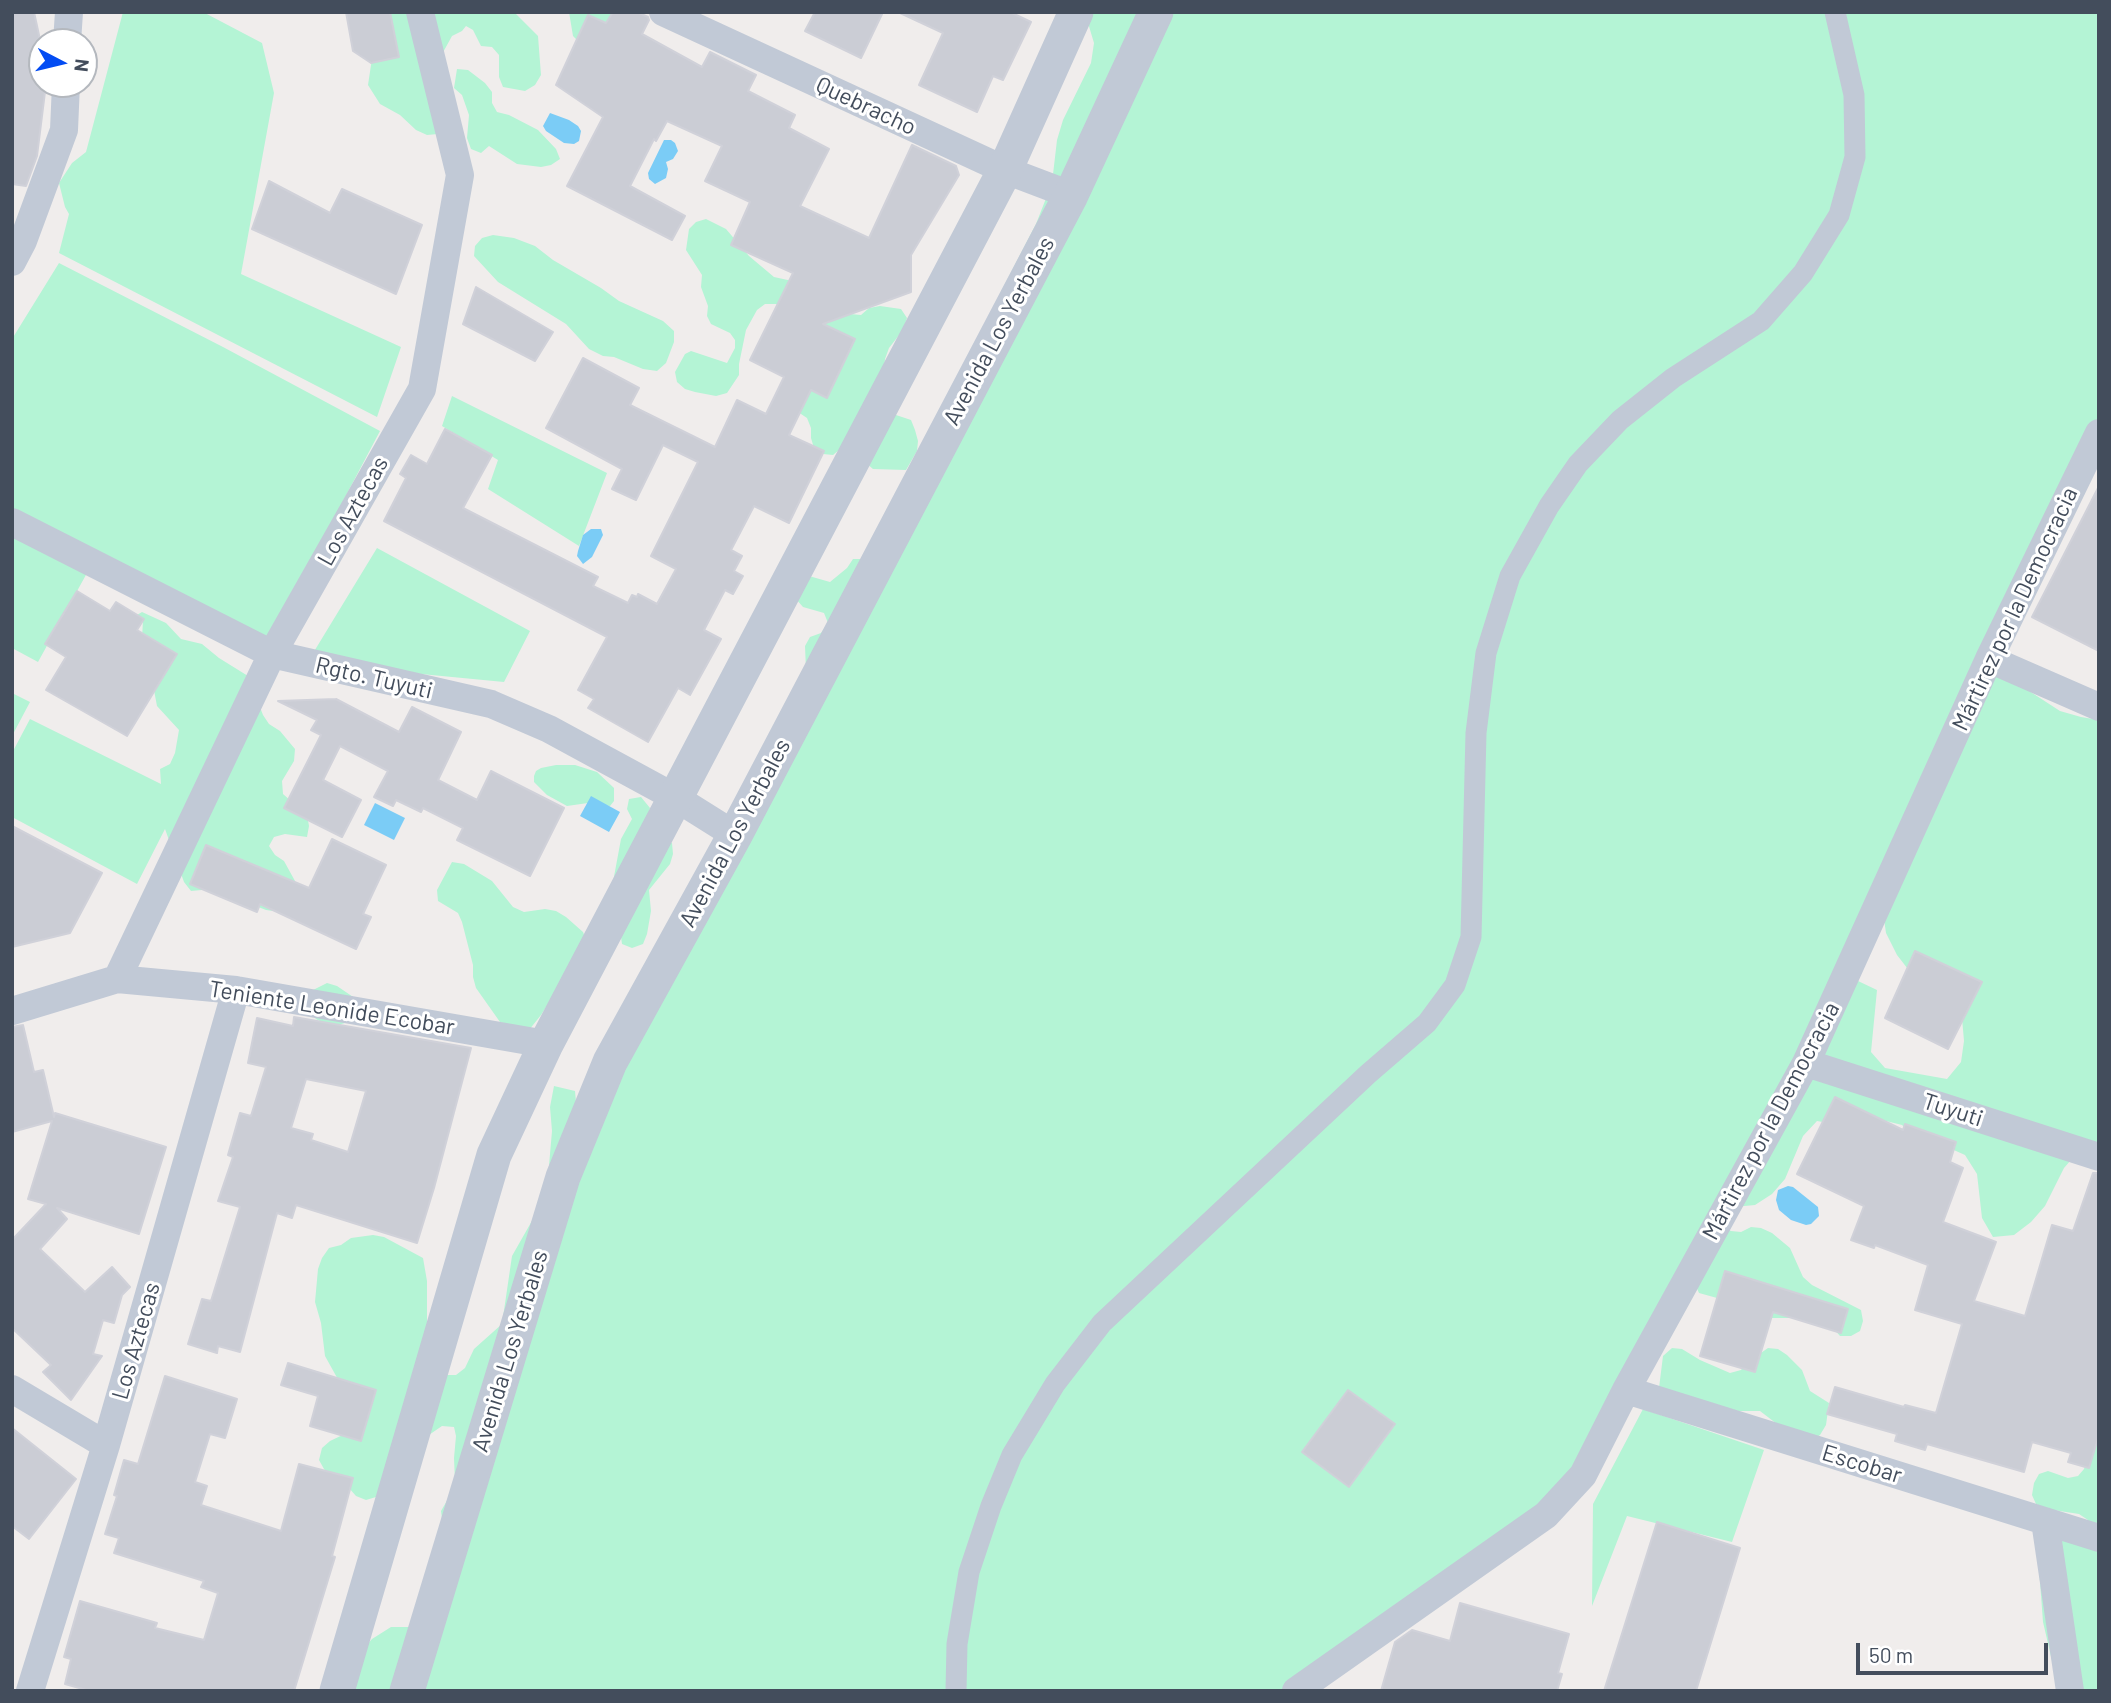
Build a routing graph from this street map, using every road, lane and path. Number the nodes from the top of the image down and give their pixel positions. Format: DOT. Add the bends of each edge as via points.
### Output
graph roads {
  1 [pos="421,12"];
  2 [pos="663,12"];
  3 [pos="1076,12"];
  4 [pos="1156,12"];
  5 [pos="1835,12"];
  6 [pos="65,98"];
  7 [pos="1006,170"];
  8 [pos="1071,195"];
  9 [pos="16,246"];
  10 [pos="2099,433"];
  11 [pos="12,522"];
  12 [pos="272,654"];
  13 [pos="1989,659"];
  14 [pos="2099,707"];
  15 [pos="676,798"];
  16 [pos="735,835"];
  17 [pos="117,979"];
  18 [pos="236,990"];
  19 [pos="12,1011"];
  20 [pos="546,1044"];
  21 [pos="1806,1063"];
  22 [pos="2099,1157"];
  23 [pos="12,1389"];
  24 [pos="1626,1390"];
  25 [pos="106,1445"];
  26 [pos="2045,1521"];
  27 [pos="2099,1538"];
  28 [pos="30,1691"];
  29 [pos="337,1691"];
  30 [pos="407,1691"];
  31 [pos="956,1691"];
  32 [pos="1296,1691"];
  33 [pos="2070,1691"];
  1 -- 12 [label="street, Los Aztecas" via="460,175 422,389"];
  2 -- 7 [label="street, Quebracho"];
  3 -- 7 [label="street"];
  4 -- 8 [label="street, Avenida Los Yerbales"];
  5 -- 31 [label="street" via="1854,95 1855,157 1839,215 1802,273 1761,321 1672,378 1620,420 1578,464 1510,576 1486,653 1476,733 1471,936 1455,985 1427,1023 1102,1323 1055,1384 1012,1455 969,1572 957,1644"];
  6 -- 9 [label="street" via="64,130"];
  7 -- 8 [label="street, Quebracho"];
  7 -- 15 [label="street"];
  8 -- 16 [label="street, Avenida Los Yerbales"];
  10 -- 13 [label="street, Mártirez por la Democracia"];
  11 -- 12 [label="street, Rgto. Tuyuti"];
  12 -- 15 [label="street, Rgto. Tuyuti" via="491,704 549,729"];
  12 -- 17 [label="street, Los Aztecas"];
  13 -- 14 [label="street"];
  13 -- 21 [label="street, Mártirez por la Democracia"];
  15 -- 16 [label="street, Rgto. Tuyuti"];
  15 -- 20 [label="street"];
  16 -- 30 [label="street, Avenida Los Yerbales" via="610,1062 563,1177"];
  17 -- 18 [label="street, Teniente Leonide Ecobar"];
  17 -- 19 [label="street"];
  18 -- 20 [label="street, Teniente Leonide Ecobar"];
  18 -- 25 [label="street, Los Aztecas"];
  20 -- 29 [label="street" via="494,1155"];
  21 -- 22 [label="street, Tuyuti"];
  21 -- 24 [label="street, Mártirez por la Democracia"];
  23 -- 25 [label="street"];
  24 -- 26 [label="street, Escobar"];
  24 -- 32 [label="street, Mártirez por la Democracia" via="1583,1475 1546,1515"];
  25 -- 28 [label="street, Los Aztecas"];
  26 -- 27 [label="street, Escobar"];
  26 -- 33 [label="street"];
}
